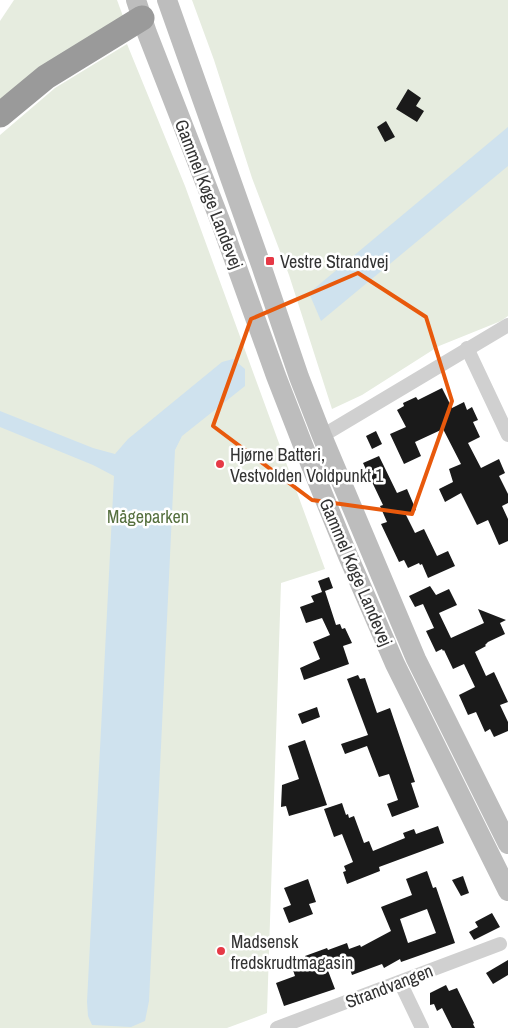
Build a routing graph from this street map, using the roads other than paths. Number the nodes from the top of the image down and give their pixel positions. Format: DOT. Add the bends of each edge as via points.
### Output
graph roads {
  1 [pos="167,0"];
  2 [pos="139,9"];
  3 [pos="0,114"];
  4 [pos="508,325"];
  5 [pos="467,348"];
  6 [pos="508,435"];
  7 [pos="322,436"];
  8 [pos="508,844"];
  9 [pos="508,891"];
  10 [pos="500,944"];
  11 [pos="400,982"];
  12 [pos="277,1028"];
  13 [pos="422,1028"];
  1 -- 2 [label="main road, Gammel Køge Landevej"];
  1 -- 7 [label="main road, Gammel Køge Landevej"];
  2 -- 3 [label="highway"];
  2 -- 9 [label="main road, Gammel Køge Landevej" via="276,376 341,539 395,664"];
  4 -- 5 [label="street"];
  5 -- 6 [label="street"];
  5 -- 7 [label="street"];
  7 -- 8 [label="main road, Gammel Køge Landevej" via="416,659"];
  10 -- 11 [label="street, Strandvangen"];
  11 -- 12 [label="street, Strandvangen"];
  11 -- 13 [label="street"];
}
